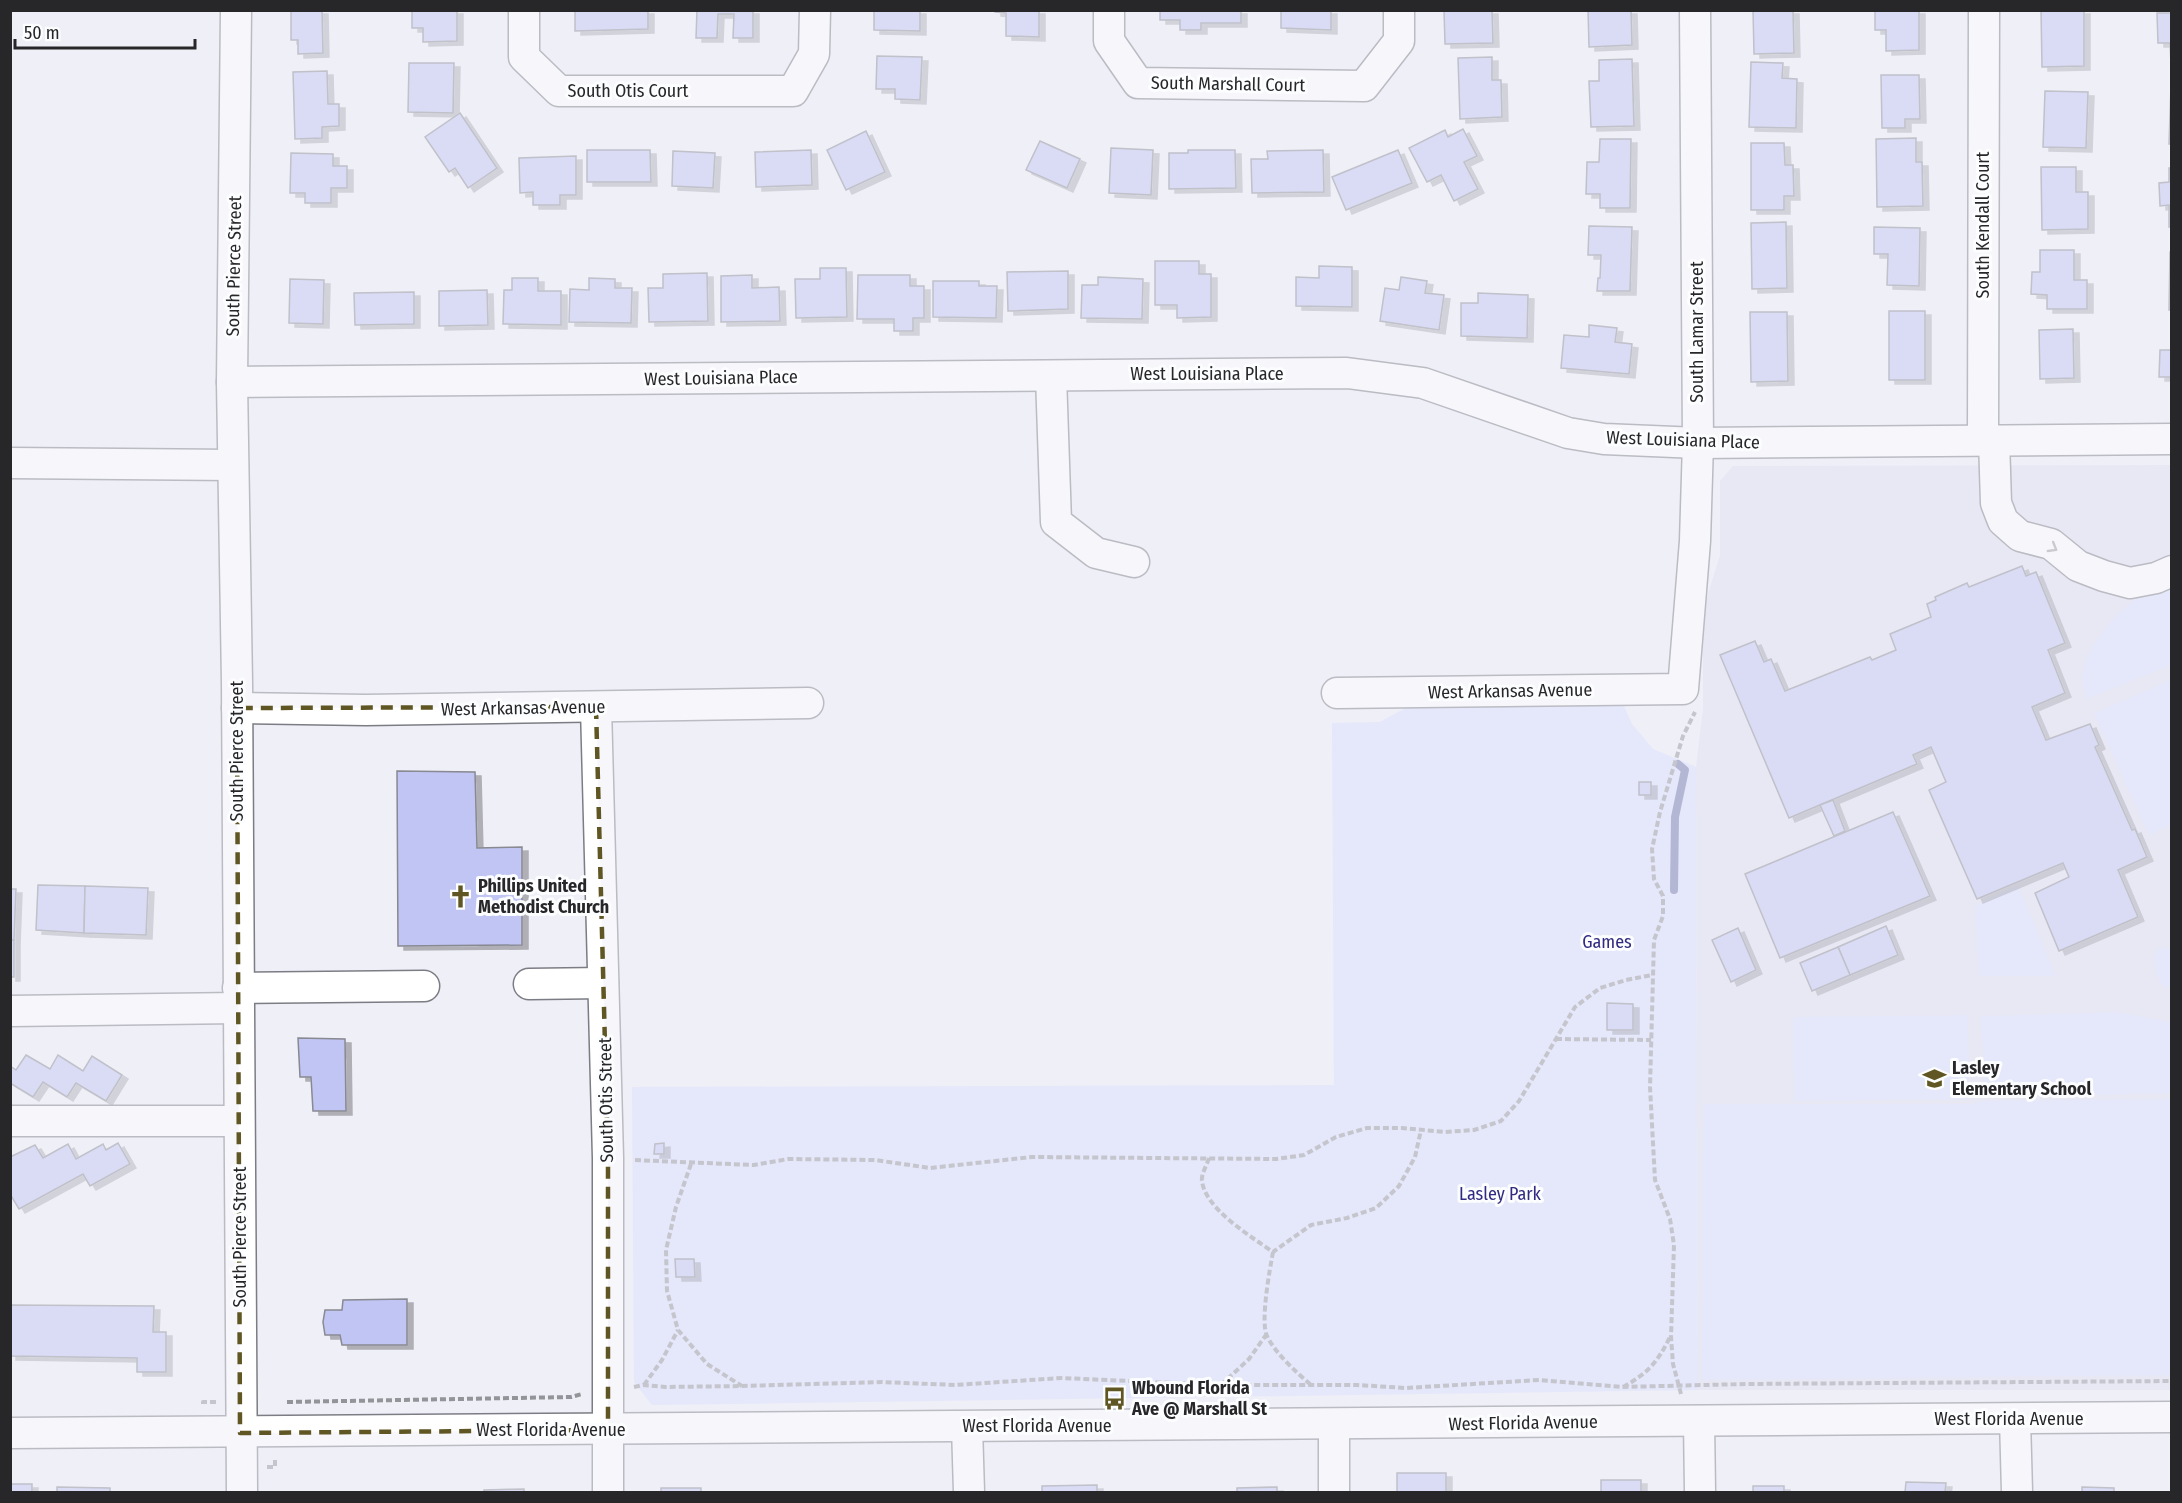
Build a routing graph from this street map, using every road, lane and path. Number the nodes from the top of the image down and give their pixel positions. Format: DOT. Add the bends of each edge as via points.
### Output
graph roads {
  1 [pos="236,10"];
  2 [pos="524,10"];
  3 [pos="815,10"];
  4 [pos="1109,10"];
  5 [pos="1399,10"];
  6 [pos="1695,10"];
  7 [pos="1984,10"];
  8 [pos="1051,376"];
  9 [pos="232,382"];
  10 [pos="2172,439"];
  11 [pos="1989,440"];
  12 [pos="1698,443"];
  13 [pos="10,463"];
  14 [pos="233,465"];
  15 [pos="1134,562"];
  16 [pos="2172,571"];
  17 [pos="1683,689"];
  18 [pos="1337,693"];
  19 [pos="808,703"];
  20 [pos="237,708"];
  21 [pos="596,708"];
  22 [pos="603,983"];
  23 [pos="529,984"];
  24 [pos="424,986"];
  25 [pos="238,998"];
  26 [pos="10,1011"];
  27 [pos="1555,1039"];
  28 [pos="1651,1040"];
  29 [pos="10,1121"];
  30 [pos="239,1121"];
  31 [pos="1421,1130"];
  32 [pos="1209,1158"];
  33 [pos="628,1160"];
  34 [pos="691,1164"];
  35 [pos="1273,1252"];
  36 [pos="678,1330"];
  37 [pos="1266,1335"];
  38 [pos="1671,1337"];
  39 [pos="2172,1381"];
  40 [pos="644,1385"];
  41 [pos="1221,1385"];
  42 [pos="1311,1385"];
  43 [pos="742,1386"];
  44 [pos="1680,1386"];
  45 [pos="1622,1387"];
  46 [pos="619,1389"];
  47 [pos="285,1402"];
  48 [pos="2172,1417"];
  49 [pos="2015,1419"];
  50 [pos="1699,1421"];
  51 [pos="1334,1424"];
  52 [pos="967,1427"];
  53 [pos="608,1430"];
  54 [pos="10,1433"];
  55 [pos="240,1433"];
  56 [pos="242,1492"];
  57 [pos="608,1492"];
  58 [pos="969,1492"];
  59 [pos="1334,1492"];
  60 [pos="1700,1492"];
  61 [pos="2017,1492"];
  1 -- 9 [label="street, South Pierce Street"];
  2 -- 3 [label="street, South Otis Court" via="524,57 559,91 793,91 814,54"];
  4 -- 5 [label="street, South Marshall Court" via="1109,41 1138,83 1364,86 1399,41"];
  6 -- 12 [label="street, South Lamar Street"];
  7 -- 11 [label="street, South Kendall Court"];
  8 -- 9 [label="street, West Louisiana Place"];
  8 -- 12 [label="street, West Louisiana Place" via="1347,373 1423,383 1568,433"];
  8 -- 15 [label="street" via="1056,522 1096,553"];
  9 -- 14 [label="street, South Pierce Street"];
  10 -- 11 [label="street, West Louisiana Place"];
  11 -- 12 [label="street, West Louisiana Place"];
  11 -- 16 [label="street, South Kendall Court, one-way" via="1996,503 2003,521 2020,536 2051,544 2078,566 2130,583"];
  12 -- 17 [label="street, South Lamar Street"];
  13 -- 14 [label="street"];
  14 -- 20 [label="street, South Pierce Street"];
  17 -- 18 [label="street, West Arkansas Avenue"];
  19 -- 21 [label="street, West Arkansas Avenue"];
  20 -- 21 [label="street, West Arkansas Avenue"];
  20 -- 25 [label="street, South Pierce Street"];
  21 -- 22 [label="street, South Otis Street"];
  22 -- 23 [label="street"];
  22 -- 46 [label="street, South Otis Street"];
  24 -- 25 [label="street"];
  25 -- 26 [label="street"];
  25 -- 30 [label="street, South Pierce Street"];
  27 -- 28 [label="path"];
  27 -- 28 [label="path" via="1575,1007 1600,988 1652,975"];
  27 -- 31 [label="path" via="1519,1101 1501,1121 1474,1130"];
  28 -- 38 [label="path" via="1655,1180 1670,1219 1674,1245"];
  29 -- 30 [label="street"];
  30 -- 55 [label="street, South Pierce Street"];
  31 -- 32 [label="path" via="1366,1128 1336,1137 1304,1155 1285,1158"];
  31 -- 35 [label="path" via="1414,1157 1399,1186 1376,1208 1311,1225"];
  32 -- 34 [label="path" via="1032,1157 930,1168 875,1160"];
  32 -- 35 [label="path" via="1202,1180 1210,1200"];
  33 -- 34 [label="path"];
  34 -- 36 [label="path" via="666,1250 667,1291"];
  35 -- 37 [label="path" via="1267,1280"];
  36 -- 40 [label="path"];
  36 -- 43 [label="path" via="707,1364"];
  37 -- 41 [label="path" via="1249,1359"];
  37 -- 42 [label="path"];
  38 -- 44 [label="path"];
  38 -- 45 [label="path" via="1659,1360"];
  39 -- 44 [label="path"];
  40 -- 43 [label="path"];
  40 -- 46 [label="path"];
  41 -- 42 [label="path"];
  41 -- 43 [label="path" via="1060,1378 955,1385 882,1382"];
  42 -- 45 [label="path" via="1406,1388 1539,1380"];
  44 -- 45 [label="path"];
  46 -- 47 [label="path" via="571,1397"];
  46 -- 53 [label="street, South Otis Street"];
  48 -- 49 [label="street, West Florida Avenue"];
  49 -- 50 [label="street, West Florida Avenue"];
  49 -- 61 [label="street"];
  50 -- 51 [label="street, West Florida Avenue"];
  50 -- 60 [label="street"];
  51 -- 52 [label="street, West Florida Avenue"];
  51 -- 59 [label="street"];
  52 -- 53 [label="street, West Florida Avenue"];
  52 -- 58 [label="street"];
  53 -- 55 [label="street, West Florida Avenue"];
  53 -- 57 [label="street, South Otis Street"];
  54 -- 55 [label="street, West Florida Avenue"];
  55 -- 56 [label="street, South Pierce Street"];
}
